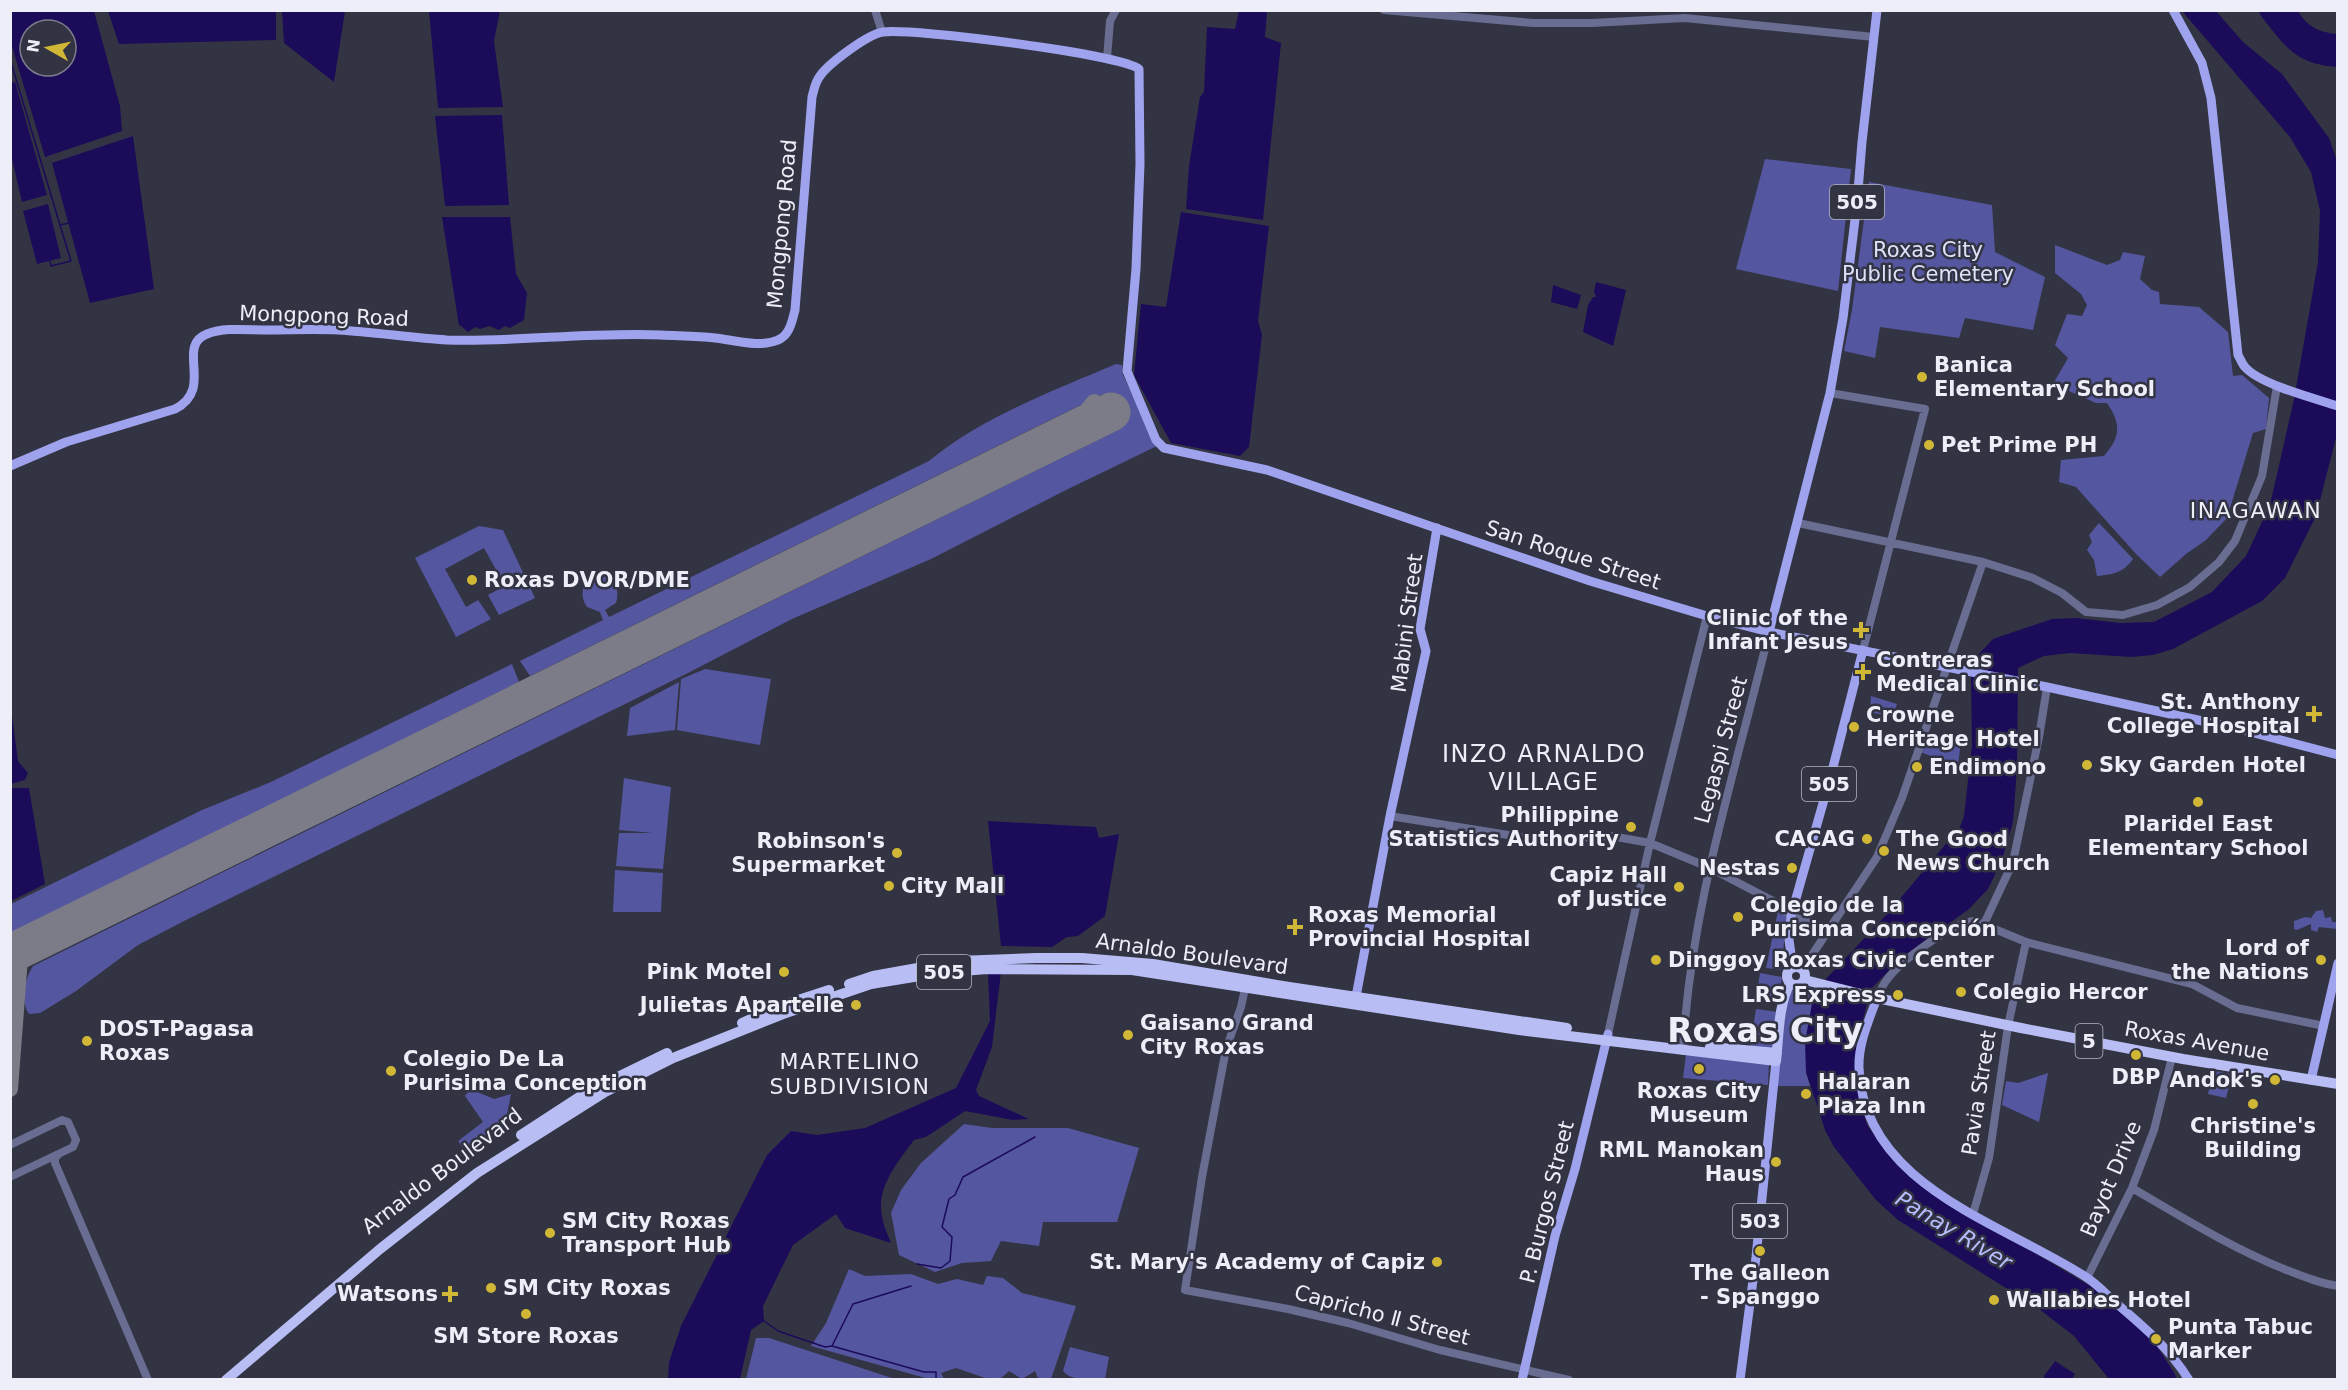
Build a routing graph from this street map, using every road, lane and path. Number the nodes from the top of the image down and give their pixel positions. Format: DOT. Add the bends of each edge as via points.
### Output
graph roads {
  1 [pos="875,10"];
  2 [pos="1116,10"];
  3 [pos="1384,10"];
  4 [pos="1877,10"];
  5 [pos="2173,10"];
  6 [pos="882,32"];
  7 [pos="1874,37"];
  8 [pos="1107,58"];
  9 [pos="2277,386"];
  10 [pos="1830,393"];
  11 [pos="2337,406"];
  12 [pos="10,466"];
  13 [pos="1798,523"];
  14 [pos="1437,528"];
  15 [pos="1892,543"];
  16 [pos="1983,562"];
  17 [pos="1707,616"];
  18 [pos="1769,632"];
  19 [pos="1863,650"];
  20 [pos="1946,667"];
  21 [pos="2047,687"];
  22 [pos="2337,755"];
  23 [pos="1390,816"];
  24 [pos="1650,843"];
  25 [pos="1708,867"];
  26 [pos="1791,916"];
  27 [pos="1984,924"];
  28 [pos="1828,929"];
  29 [pos="2026,942"];
  30 [pos="2337,963"];
  31 [pos="1800,972"];
  32 [pos="1246,983"];
  33 [pos="1873,996"];
  34 [pos="1356,1000"];
  35 [pos="2008,1026"];
  36 [pos="2324,1026"];
  37 [pos="1607,1037"];
  38 [pos="1683,1047"];
  39 [pos="1777,1057"];
  40 [pos="2172,1057"];
  41 [pos="2311,1080"];
  42 [pos="2337,1084"];
  43 [pos="10,1145"];
  44 [pos="59,1154"];
  45 [pos="45,1160"];
  46 [pos="55,1163"];
  47 [pos="10,1177"];
  48 [pos="2132,1188"];
  49 [pos="1973,1214"];
  50 [pos="371,1252"];
  51 [pos="2087,1278"];
  52 [pos="2337,1286"];
  53 [pos="1524,1369"];
  54 [pos="148,1380"];
  55 [pos="217,1380"];
  56 [pos="226,1380"];
  57 [pos="1522,1380"];
  58 [pos="1569,1380"];
  59 [pos="1740,1380"];
  60 [pos="2188,1380"];
  1 -- 6 [label="street"];
  2 -- 8 [label="street" via="1110,21"];
  3 -- 7 [label="street" via="1533,23 1685,18"];
  4 -- 7 [label="main road, 505"];
  5 -- 9 [label="main road" via="2202,63 2211,98 2238,355 2245,368"];
  6 -- 8 [label="main road" via="929,33"];
  6 -- 12 [label="main road, Mongpong Road" via="828,67 815,85 795,310 784,337 776,342 609,334 446,340 339,330 209,333 195,343 194,390 185,404 66,442"];
  7 -- 10 [label="main road, 505" via="1843,318"];
  8 -- 14 [label="main road, San Roque Street" via="1132,65 1141,74 1136,269 1127,371 1160,446 1267,471"];
  9 -- 11 [label="main road"];
  9 -- 16 [label="street" via="2262,476 2235,541 2219,562 2190,587 2157,605 2123,615 2086,612 2062,593 2033,578"];
  10 -- 13 [label="main road, Legaspi Street / 505"];
  10 -- 15 [label="street" via="1925,409"];
  13 -- 15 [label="street"];
  13 -- 18 [label="main road, Legaspi Street / 505"];
  14 -- 17 [label="main road, San Roque Street"];
  14 -- 23 [label="main road, Mabini Street" via="1420,629 1426,651"];
  15 -- 16 [label="street"];
  15 -- 19 [label="street"];
  16 -- 20 [label="street"];
  17 -- 18 [label="main road, San Roque Street"];
  17 -- 24 [label="street"];
  18 -- 19 [label="main road, San Roque Street"];
  18 -- 25 [label="street, Legaspi Street"];
  19 -- 20 [label="main road, San Roque Street"];
  19 -- 26 [label="main road, 505"];
  20 -- 21 [label="main road, San Roque Street"];
  20 -- 28 [label="street" via="1902,798 1877,857"];
  21 -- 22 [label="main road, San Roque Street"];
  21 -- 27 [label="street" via="2013,862"];
  23 -- 24 [label="street" via="1539,840 1611,836"];
  23 -- 34 [label="main road, Mabini Street"];
  24 -- 25 [label="street"];
  24 -- 37 [label="street"];
  25 -- 26 [label="street" via="1777,903"];
  25 -- 38 [label="street, Legaspi Street"];
  26 -- 28 [label="street"];
  26 -- 31 [label="main road, 505" via="1789,940"];
  27 -- 29 [label="street"];
  27 -- 33 [label="street" via="1966,922 1944,931 1886,980"];
  28 -- 31 [label="street"];
  29 -- 35 [label="street, Pavia Street"];
  29 -- 36 [label="street" via="2192,984 2237,1008"];
  30 -- 36 [label="main road"];
  31 -- 33 [label="highway, Roxas Avenue / 5" via="1820,983"];
  31 -- 39 [label="highway, Roxas Avenue" via="1798,985 1790,982 1785,993"];
  32 -- 34 [label="highway, Arnaldo Boulevard / 505"];
  32 -- 50 [label="highway, Arnaldo Boulevard / 505" via="1132,969 1081,968 957,970 871,984 673,1058 605,1092 420,1211"];
  32 -- 53 [label="street, Capricho Ⅱ Street" via="1226,1049 1185,1290 1288,1309"];
  33 -- 35 [label="highway, Roxas Avenue / 5"];
  33 -- 49 [label="main road" via="1859,1066 1867,1114 1877,1134 1918,1180"];
  34 -- 37 [label="highway, Arnaldo Boulevard / 505" via="1519,1030"];
  35 -- 40 [label="highway, Roxas Avenue / 5"];
  35 -- 49 [label="street, Pavia Street" via="1989,1158"];
  36 -- 41 [label="main road"];
  37 -- 38 [label="highway, Arnaldo Boulevard / 505"];
  37 -- 53 [label="main road, P. Burgos Street"];
  38 -- 39 [label="highway, Arnaldo Boulevard / 505"];
  39 -- 59 [label="main road, 503"];
  40 -- 41 [label="highway, Roxas Avenue / 5"];
  40 -- 48 [label="street, Bayot Drive" via="2154,1130"];
  41 -- 42 [label="highway, Roxas Avenue / 5"];
  43 -- 44 [label="street" via="65,1120 75,1143"];
  44 -- 45 [label="street"];
  44 -- 46 [label="street"];
  45 -- 46 [label="street"];
  45 -- 47 [label="street"];
  46 -- 54 [label="street"];
  48 -- 51 [label="street, Bayot Drive"];
  48 -- 52 [label="street" via="2227,1244 2317,1282"];
  49 -- 51 [label="main road"];
  50 -- 55 [label="highway, Arnaldo Boulevard / 505"];
  50 -- 56 [label="highway, Arnaldo Boulevard / 505"];
  51 -- 60 [label="main road" via="2151,1332 2178,1362"];
  53 -- 57 [label="main road, P. Burgos Street"];
  53 -- 58 [label="street, Capricho Ⅱ Street"];
}
